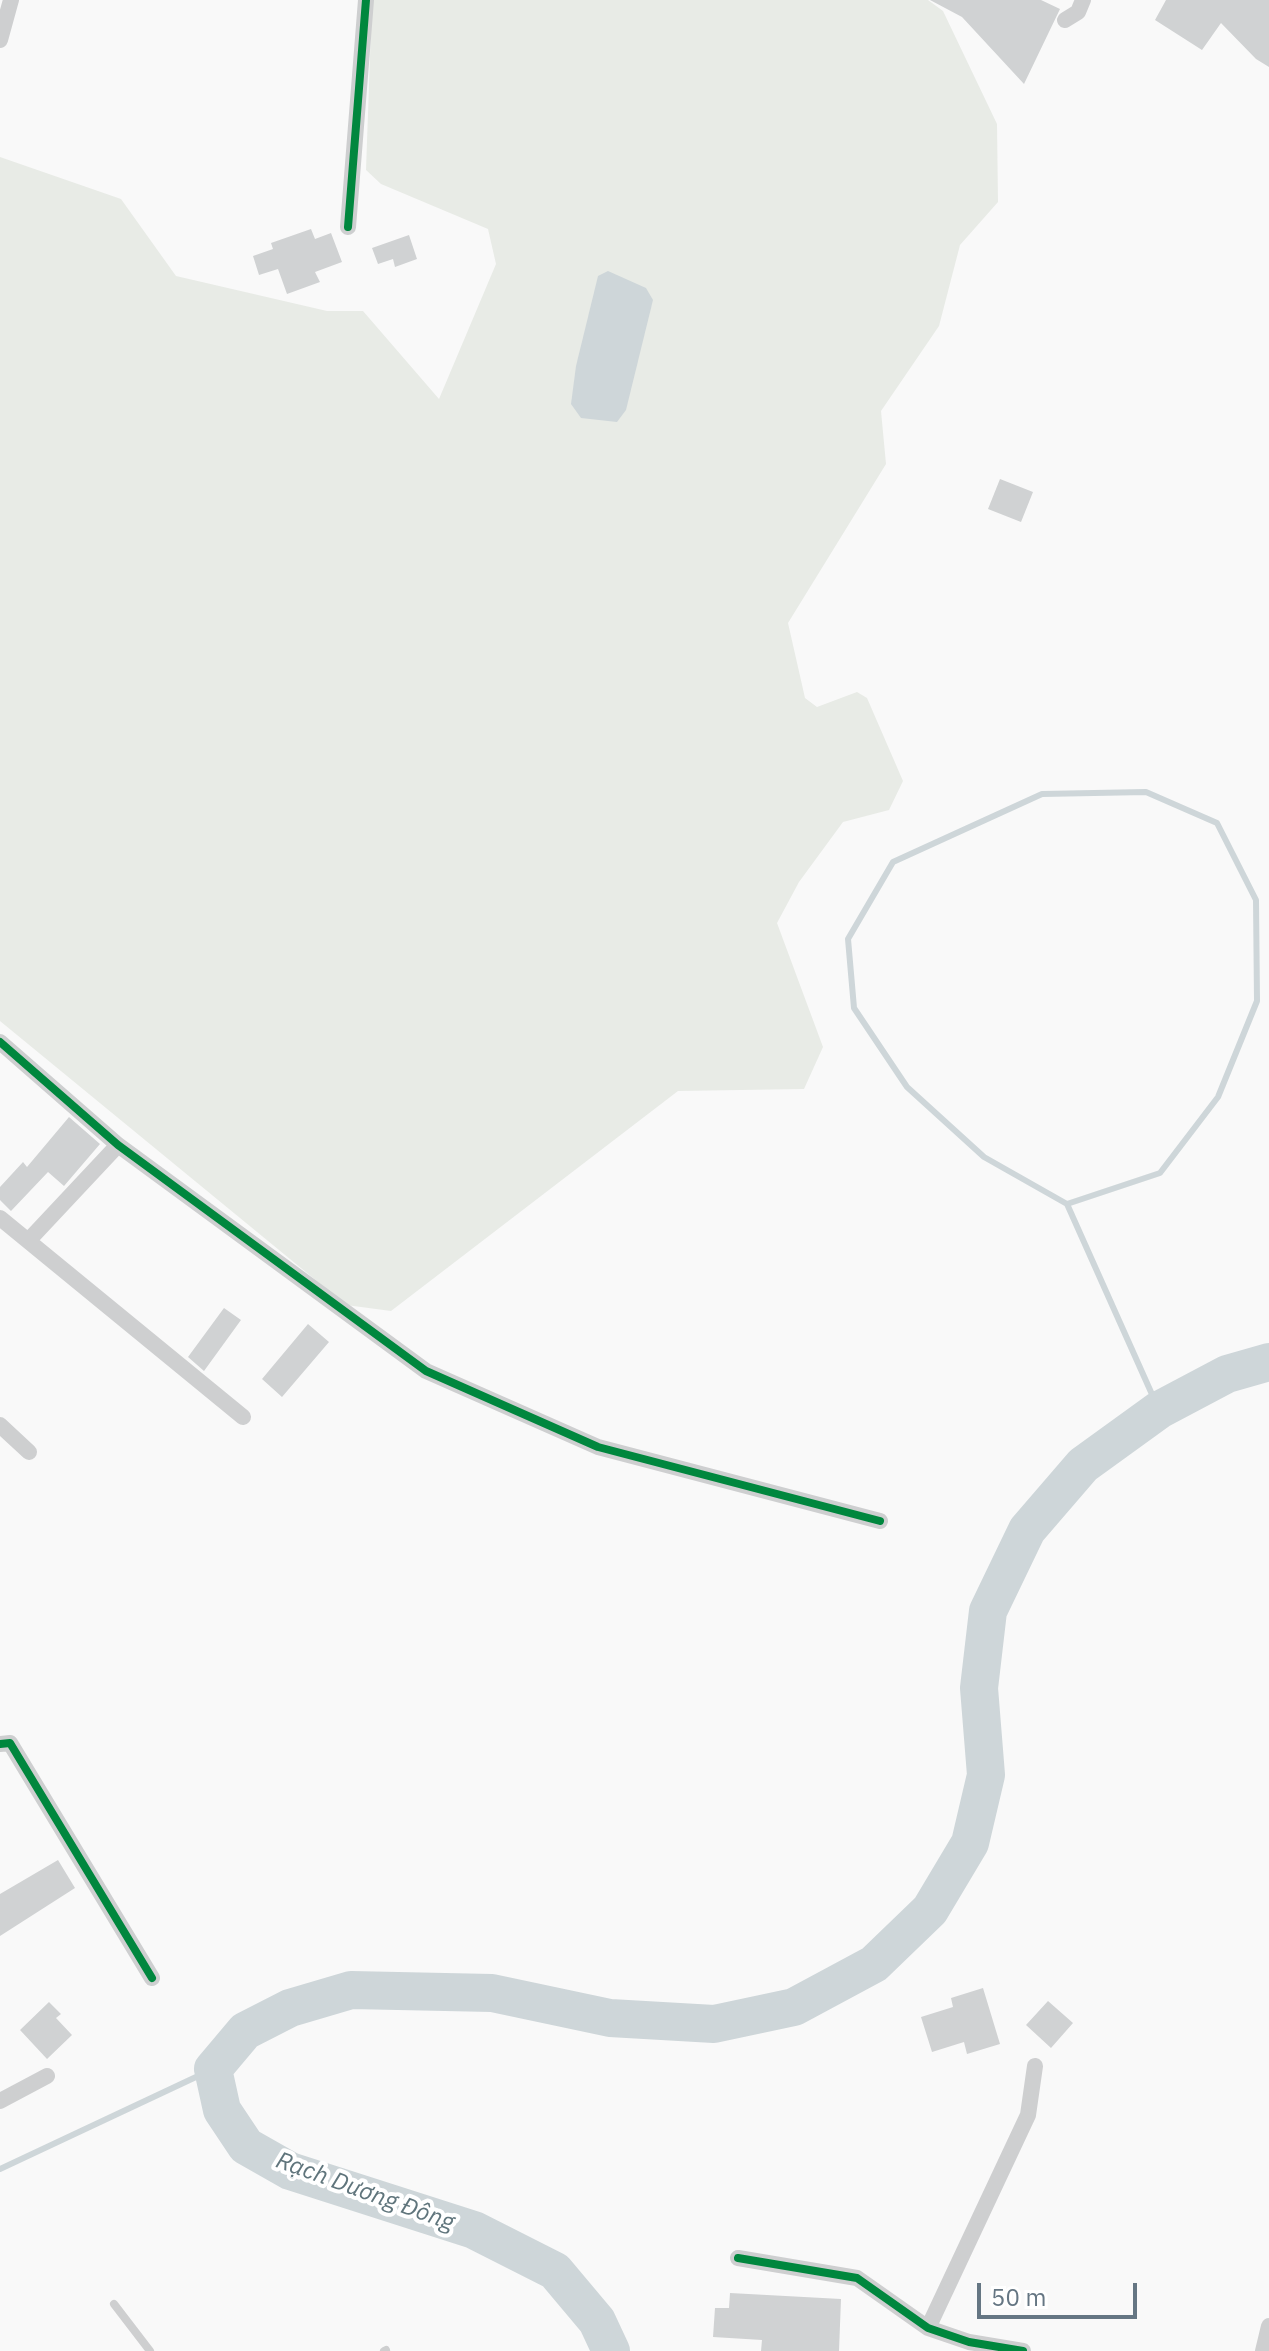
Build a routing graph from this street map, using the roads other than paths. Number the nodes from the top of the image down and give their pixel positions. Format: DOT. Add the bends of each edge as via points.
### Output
graph roads {
  1 [pos="11,0"];
  2 [pos="366,0"];
  3 [pos="1083,0"];
  4 [pos="1065,20"];
  5 [pos="0,40"];
  6 [pos="348,227"];
  7 [pos="0,1042"];
  8 [pos="118,1145"];
  9 [pos="0,1218"];
  10 [pos="28,1241"];
  11 [pos="243,1417"];
  12 [pos="0,1425"];
  13 [pos="29,1452"];
  14 [pos="880,1521"];
  15 [pos="0,1744"];
  16 [pos="152,1978"];
  17 [pos="1035,2066"];
  18 [pos="47,2076"];
  19 [pos="0,2101"];
  20 [pos="738,2258"];
  21 [pos="114,2304"];
  22 [pos="1269,2326"];
  23 [pos="928,2328"];
  24 [pos="150,2351"];
  25 [pos="1023,2351"];
  26 [pos="1263,2351"];
  1 -- 5 [label="street"];
  2 -- 6 [label="street"];
  3 -- 4 [label="street" via="1078,12"];
  7 -- 8 [label="street"];
  8 -- 10 [label="street"];
  8 -- 14 [label="street" via="426,1371 598,1447"];
  9 -- 10 [label="street"];
  10 -- 11 [label="street"];
  12 -- 13 [label="street"];
  15 -- 16 [label="street" via="10,1743"];
  17 -- 23 [label="street" via="1028,2115"];
  18 -- 19 [label="street"];
  20 -- 23 [label="street" via="857,2278"];
  21 -- 24 [label="lane"];
  22 -- 26 [label="street"];
  23 -- 25 [label="street"];
}
